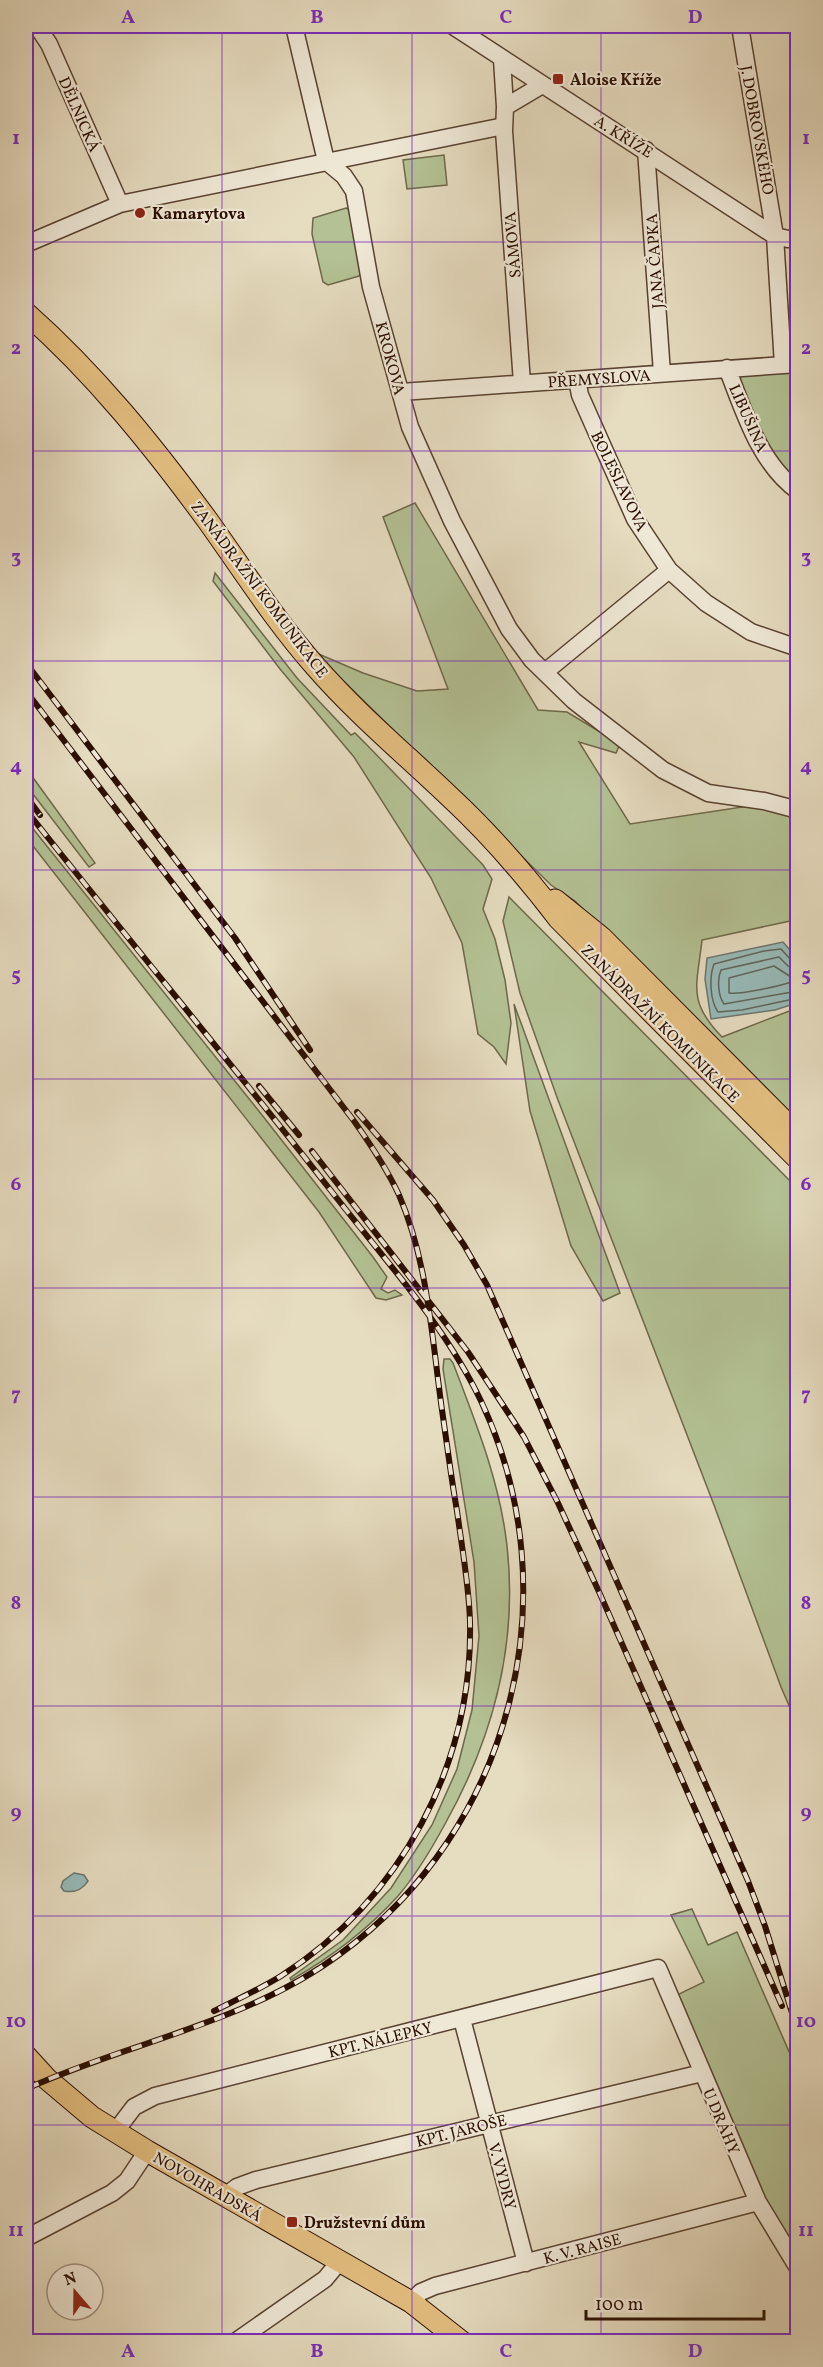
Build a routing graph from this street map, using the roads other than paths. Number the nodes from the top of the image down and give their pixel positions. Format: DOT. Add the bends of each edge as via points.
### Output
graph roads {
  1 [pos="294,26"];
  2 [pos="453,26"];
  3 [pos="740,26"];
  4 [pos="35,28"];
  5 [pos="502,58"];
  6 [pos="542,85"];
  7 [pos="505,107"];
  8 [pos="504,126"];
  9 [pos="646,150"];
  10 [pos="326,161"];
  11 [pos="120,204"];
  12 [pos="775,236"];
  13 [pos="798,238"];
  14 [pos="26,244"];
  15 [pos="26,313"];
  16 [pos="790,365"];
  17 [pos="727,368"];
  18 [pos="662,373"];
  19 [pos="577,380"];
  20 [pos="522,383"];
  21 [pos="401,392"];
  22 [pos="798,491"];
  23 [pos="669,570"];
  24 [pos="798,648"];
  25 [pos="544,672"];
  26 [pos="798,810"];
  27 [pos="531,881"];
  28 [pos="798,1135"];
  29 [pos="798,1160"];
  30 [pos="657,1968"];
  31 [pos="462,2019"];
  32 [pos="26,2056"];
  33 [pos="702,2073"];
  34 [pos="489,2123"];
  35 [pos="115,2132"];
  36 [pos="147,2151"];
  37 [pos="225,2196"];
  38 [pos="758,2202"];
  39 [pos="26,2238"];
  40 [pos="340,2261"];
  41 [pos="526,2263"];
  42 [pos="798,2268"];
  43 [pos="411,2302"];
  44 [pos="235,2342"];
  45 [pos="462,2342"];
  1 -- 10 [label="street"];
  2 -- 5 [label="street, A. KŘÍŽE"];
  3 -- 12 [label="street, J. DOBROVSKÉHO"];
  4 -- 11 [label="street, DĚLNICKÁ" via="49,44"];
  5 -- 6 [label="street, A. KŘÍŽE"];
  5 -- 7 [label="street, SÁMOVA"];
  6 -- 7 [label="street"];
  6 -- 9 [label="street, A. KŘÍŽE"];
  7 -- 8 [label="street, SÁMOVA"];
  8 -- 10 [label="street"];
  8 -- 20 [label="street, SÁMOVA"];
  9 -- 12 [label="street, A. KŘÍŽE"];
  9 -- 18 [label="street, JANA ČAPKA"];
  10 -- 11 [label="street"];
  10 -- 21 [label="street, KROKOVA" via="354,191 372,287"];
  11 -- 14 [label="street"];
  12 -- 13 [label="street, A. KŘÍŽE"];
  12 -- 16 [label="street, J. DOBROVSKÉHO"];
  15 -- 27 [label="main road, ZANÁDRAŽNÍ KOMUNIKACE" via="79,362 123,411 316,667 452,798"];
  16 -- 17 [label="street, PŘEMYSLOVA"];
  17 -- 18 [label="street, PŘEMYSLOVA"];
  17 -- 22 [label="street, LIBUŠINA" via="765,456 780,477"];
  18 -- 19 [label="street, PŘEMYSLOVA"];
  19 -- 20 [label="street, PŘEMYSLOVA"];
  19 -- 23 [label="street, BOLESLAVOVA" via="580,395 635,519"];
  20 -- 21 [label="street, PŘEMYSLOVA"];
  21 -- 25 [label="street, KROKOVA" via="410,427 452,521 508,629"];
  23 -- 24 [label="street, BOLESLAVOVA" via="705,603 751,632"];
  23 -- 25 [label="street"];
  25 -- 26 [label="street, KROKOVA" via="574,701 663,770 708,793"];
  27 -- 28 [label="main road, ZANÁDRAŽNÍ KOMUNIKACE" via="602,938"];
  27 -- 29 [label="main road, ZANÁDRAŽNÍ KOMUNIKACE" via="559,919"];
  30 -- 31 [label="street, KPT. NÁLEPKY"];
  30 -- 33 [label="street, U DRÁHY"];
  31 -- 34 [label="street, V. VYDRY"];
  31 -- 35 [label="street, KPT. NÁLEPKY" via="155,2096 134,2107"];
  32 -- 35 [label="main road, NOVOHRADSKÁ" via="66,2096"];
  33 -- 34 [label="street, KPT. JAROŠE"];
  33 -- 38 [label="street, U DRÁHY"];
  34 -- 37 [label="street, KPT. JAROŠE" via="256,2180"];
  34 -- 41 [label="street, V. VYDRY"];
  35 -- 36 [label="main road, NOVOHRADSKÁ"];
  36 -- 37 [label="main road, NOVOHRADSKÁ"];
  36 -- 39 [label="street" via="127,2181 112,2193"];
  37 -- 40 [label="main road, NOVOHRADSKÁ"];
  38 -- 41 [label="street, K. V. RAISE"];
  38 -- 42 [label="street, U DRÁHY"];
  40 -- 43 [label="main road, NOVOHRADSKÁ"];
  40 -- 44 [label="street" via="325,2279"];
  41 -- 43 [label="street, K. V. RAISE" via="435,2286"];
  43 -- 45 [label="main road, NOVOHRADSKÁ"];
}
